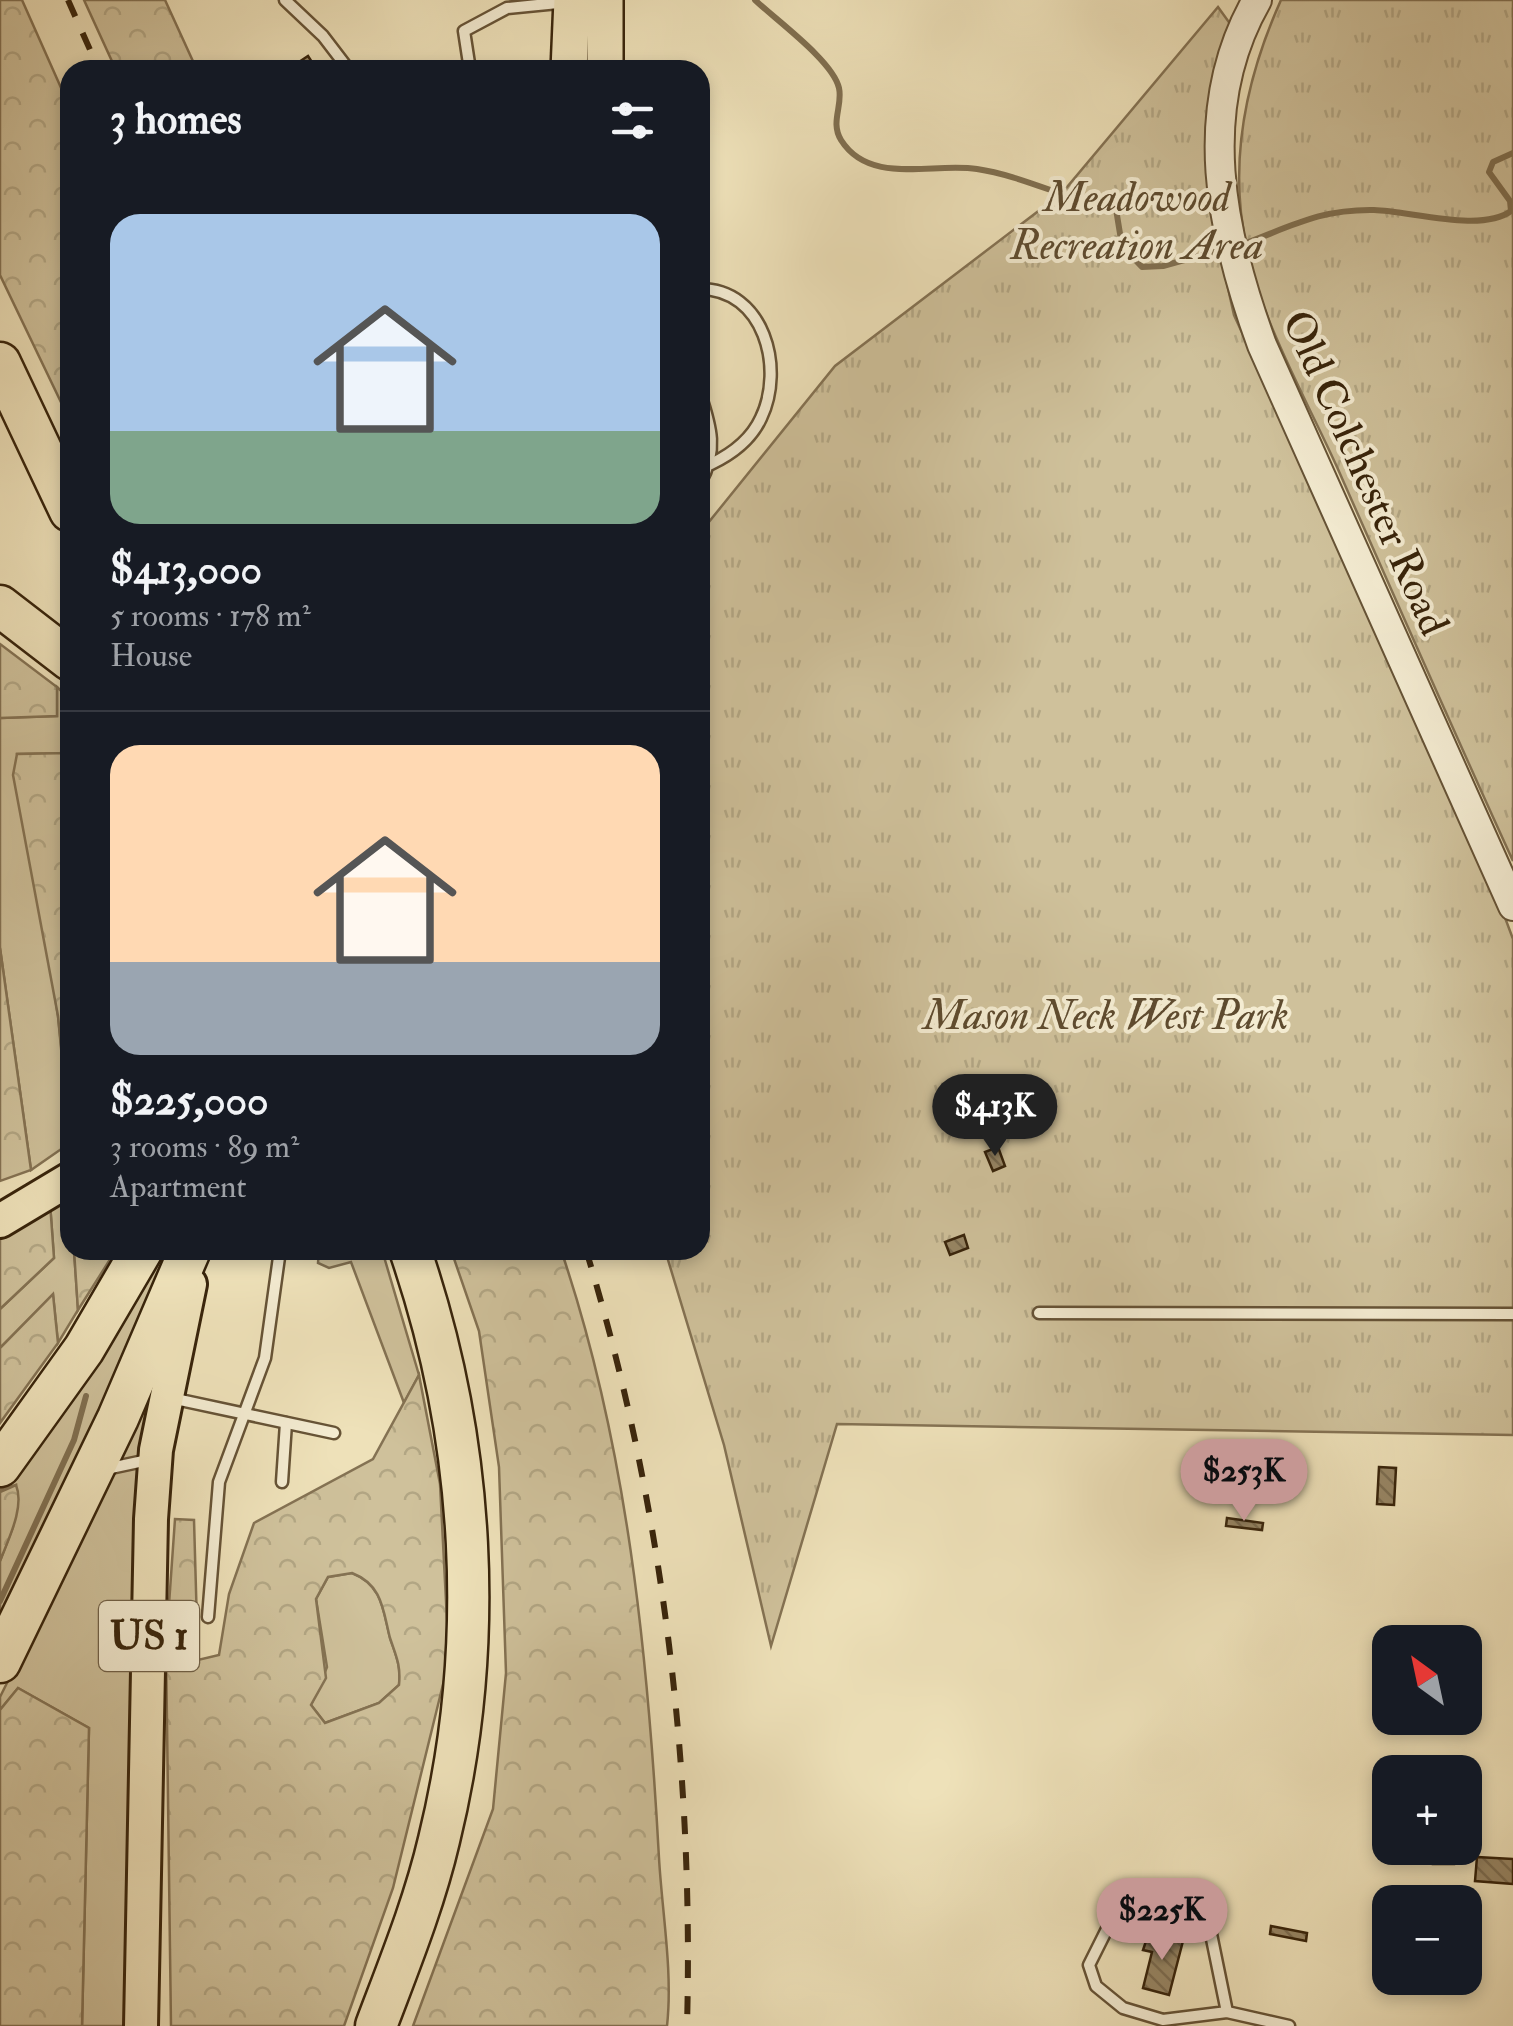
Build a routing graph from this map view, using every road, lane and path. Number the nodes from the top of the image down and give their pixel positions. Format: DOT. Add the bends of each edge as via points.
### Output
graph roads {
  1 [pos="284,0"];
  2 [pos="584,0"];
  3 [pos="605,0"];
  4 [pos="572,1"];
  5 [pos="1253,2"];
  6 [pos="341,60"];
  7 [pos="468,60"];
  8 [pos="569,60"];
  9 [pos="605,60"];
  10 [pos="710,292"];
  11 [pos="0,364"];
  12 [pos="710,423"];
  13 [pos="711,464"];
  14 [pos="60,490"];
  15 [pos="0,606"];
  16 [pos="60,652"];
  17 [pos="1513,906"];
  18 [pos="60,1184"];
  19 [pos="0,1221"];
  20 [pos="136,1260"];
  21 [pos="185,1260"];
  22 [pos="197,1260"];
  23 [pos="279,1260"];
  24 [pos="413,1260"];
  25 [pos="1039,1313"];
  26 [pos="1513,1314"];
  27 [pos="165,1397"];
  28 [pos="246,1414"];
  29 [pos="286,1423"];
  30 [pos="334,1433"];
  31 [pos="156,1458"];
  32 [pos="0,1466"];
  33 [pos="90,1472"];
  34 [pos="282,1482"];
  35 [pos="208,1618"];
  36 [pos="0,1662"];
  37 [pos="1227,2012"];
  38 [pos="141,2026"];
  39 [pos="376,2026"];
  40 [pos="1289,2026"];
  1 -- 6 [label="lane"];
  2 -- 4 [label="lane"];
  3 -- 9 [label="highway"];
  4 -- 7 [label="lane" via="507,8 464,31"];
  4 -- 8 [label="highway"];
  5 -- 17 [label="street, Old Colchester Road" via="1232,58 1220,120 1220,182 1237,270 1262,345"];
  10 -- 13 [label="lane" via="736,298 762,328 770,352 761,420 738,449"];
  11 -- 14 [label="highway"];
  12 -- 13 [label="lane"];
  15 -- 16 [label="highway"];
  18 -- 19 [label="main road"];
  20 -- 32 [label="highway" via="84,1349"];
  21 -- 33 [label="highway"];
  22 -- 27 [label="main road, US 1"];
  23 -- 28 [label="lane" via="265,1358"];
  24 -- 39 [label="highway" via="444,1365 463,1484 465,1672 439,1840"];
  25 -- 26 [label="lane"];
  27 -- 28 [label="lane"];
  27 -- 31 [label="main road, US 1"];
  28 -- 29 [label="lane"];
  28 -- 35 [label="lane" via="219,1482"];
  29 -- 30 [label="lane"];
  29 -- 34 [label="lane"];
  31 -- 33 [label="lane"];
  31 -- 38 [label="main road, US 1"];
  33 -- 36 [label="highway"];
  37 -- 37 [label="lane" via="1163,2020 1123,2008 1096,1986 1089,1966 1116,1911 1151,1908 1211,1934"];
  37 -- 40 [label="lane"];
}
